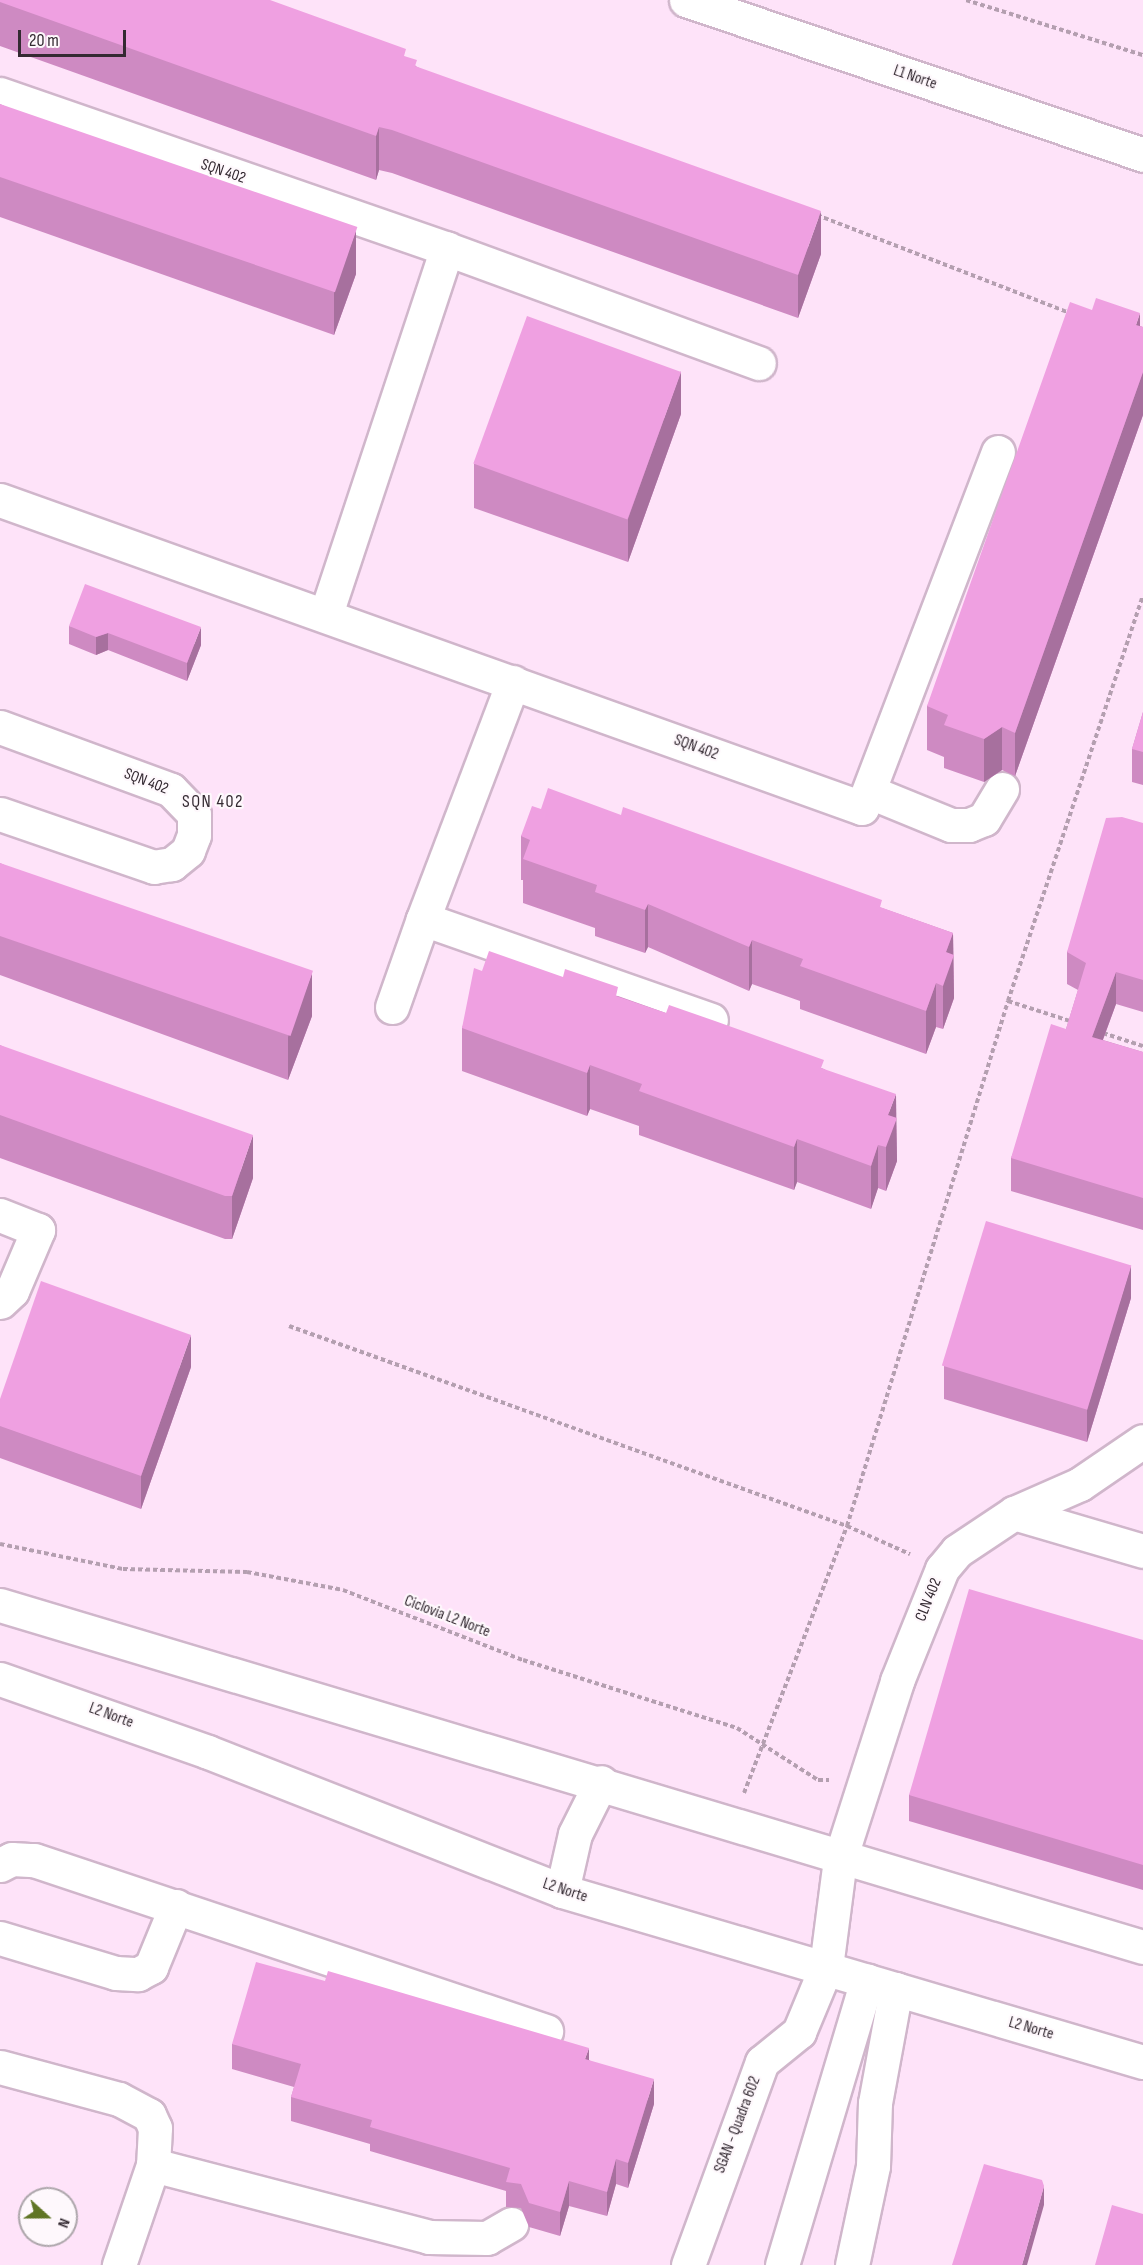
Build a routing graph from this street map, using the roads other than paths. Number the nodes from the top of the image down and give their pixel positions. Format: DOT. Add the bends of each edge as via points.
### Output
graph roads {
  1 [pos="686,0"];
  2 [pos="0,94"];
  3 [pos="1143,155"];
  4 [pos="447,249"];
  5 [pos="759,363"];
  6 [pos="998,452"];
  7 [pos="0,500"];
  8 [pos="326,614"];
  9 [pos="513,682"];
  10 [pos="0,727"];
  11 [pos="1002,789"];
  12 [pos="870,792"];
  13 [pos="0,814"];
  14 [pos="423,919"];
  15 [pos="392,1007"];
  16 [pos="740,1030"];
  17 [pos="0,1215"];
  18 [pos="0,1302"];
  19 [pos="1143,1441"];
  20 [pos="1014,1513"];
  21 [pos="1143,1551"];
  22 [pos="0,1605"];
  23 [pos="0,1679"];
  24 [pos="601,1782"];
  25 [pos="840,1859"];
  26 [pos="0,1865"];
  27 [pos="562,1891"];
  28 [pos="176,1906"];
  29 [pos="0,1938"];
  30 [pos="1143,1947"];
  31 [pos="826,1967"];
  32 [pos="881,1985"];
  33 [pos="546,2031"];
  34 [pos="1143,2062"];
  35 [pos="0,2067"];
  36 [pos="153,2165"];
  37 [pos="511,2224"];
  38 [pos="784,2264"];
  39 [pos="119,2265"];
  40 [pos="688,2265"];
  41 [pos="852,2265"];
  1 -- 3 [label="street, L1 Norte"];
  2 -- 4 [label="street, SQN 402"];
  4 -- 5 [label="street, SQN 402"];
  4 -- 8 [label="street"];
  6 -- 12 [label="street"];
  7 -- 8 [label="street, SQN 402"];
  8 -- 9 [label="street, SQN 402"];
  9 -- 12 [label="street, SQN 402" via="862,808"];
  9 -- 14 [label="street"];
  10 -- 13 [label="street, SQN 402" via="171,790 194,814 194,835 188,851 172,864 154,867"];
  11 -- 12 [label="street" via="984,819 969,825 951,825"];
  14 -- 15 [label="street"];
  14 -- 16 [label="street"];
  17 -- 18 [label="street" via="38,1230 12,1291"];
  19 -- 20 [label="street, CLN 402" via="1080,1484"];
  20 -- 21 [label="street"];
  20 -- 25 [label="street, CLN 402" via="957,1551 942,1569 864,1780"];
  22 -- 24 [label="street"];
  23 -- 27 [label="street, L2 Norte" via="208,1752"];
  24 -- 25 [label="street"];
  24 -- 27 [label="street" via="576,1834"];
  25 -- 30 [label="street"];
  25 -- 31 [label="street, SGAN - Quadra 602"];
  26 -- 28 [label="street" via="12,1859 33,1860"];
  27 -- 31 [label="street, L2 Norte"];
  28 -- 29 [label="street" via="151,1967 138,1974 116,1972"];
  28 -- 33 [label="street"];
  31 -- 32 [label="street, L2 Norte"];
  31 -- 40 [label="street, SGAN - Quadra 602" via="799,2032 762,2062"];
  32 -- 34 [label="street, L2 Norte"];
  32 -- 38 [label="street"];
  32 -- 41 [label="street" via="873,2166"];
  35 -- 36 [label="street" via="138,2107 155,2128"];
  36 -- 37 [label="street" via="429,2237 478,2239"];
  36 -- 39 [label="street"];
}
